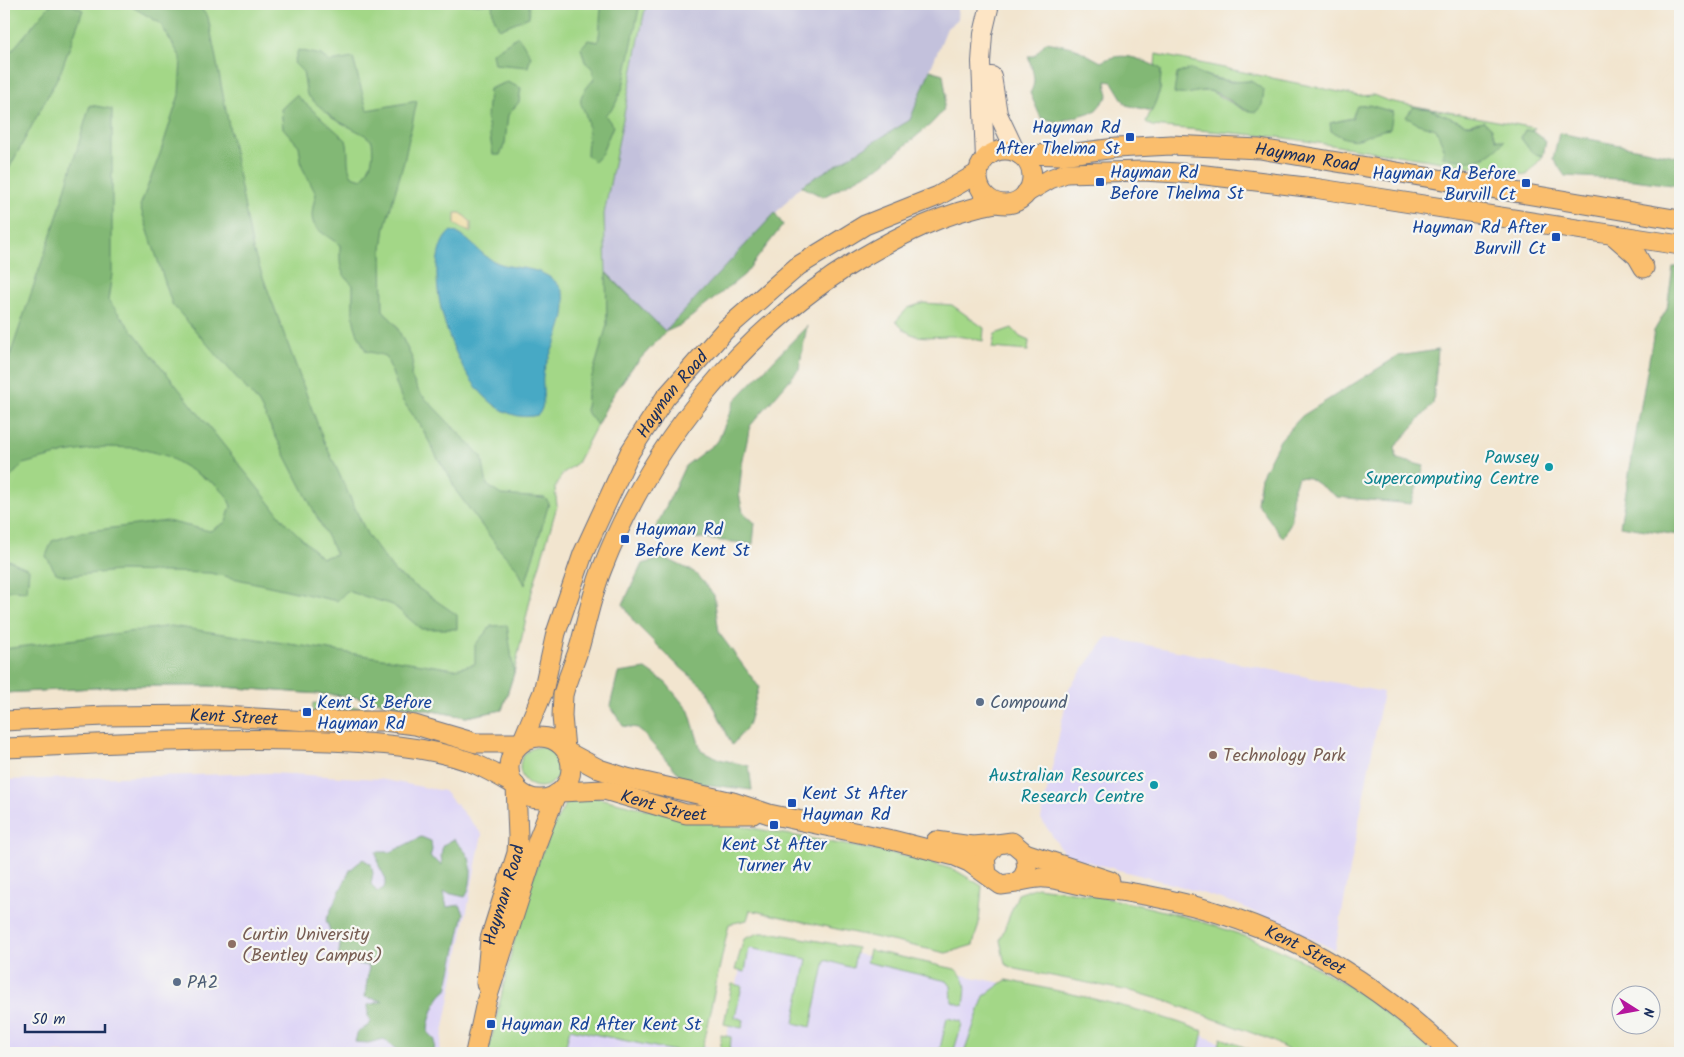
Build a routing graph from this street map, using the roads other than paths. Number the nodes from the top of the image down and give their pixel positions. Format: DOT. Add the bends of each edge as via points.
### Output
graph roads {
  1 [pos="990,7"];
  2 [pos="1018,153"];
  3 [pos="981,166"];
  4 [pos="1026,193"];
  5 [pos="996,203"];
  6 [pos="1680,220"];
  7 [pos="1613,234"];
  8 [pos="1680,245"];
  9 [pos="1644,268"];
  10 [pos="4,721"];
  11 [pos="522,743"];
  12 [pos="8,750"];
  13 [pos="566,750"];
  14 [pos="515,786"];
  15 [pos="558,793"];
  16 [pos="769,814"];
  17 [pos="892,840"];
  18 [pos="996,844"];
  19 [pos="1025,853"];
  20 [pos="987,874"];
  21 [pos="1019,881"];
  22 [pos="1136,892"];
  23 [pos="486,1002"];
  24 [pos="475,1053"];
  25 [pos="1450,1053"];
  1 -- 2 [label="main road" via="993,91 998,114"];
  1 -- 3 [label="main road" via="983,34 981,62"];
  2 -- 3 [label="main road" via="999,150"];
  2 -- 4 [label="main road" via="1031,170 1032,178"];
  2 -- 6 [label="main road, Hayman Road" via="1060,154 1171,146 1260,149"];
  3 -- 5 [label="main road" via="978,181 984,194"];
  3 -- 11 [label="main road, Hayman Road" via="938,196 865,225 798,266 724,330 665,398 630,452 583,554 556,633 542,692"];
  4 -- 5 [label="main road" via="1013,203"];
  4 -- 7 [label="main road, Hayman Road" via="1066,173 1197,174 1314,188"];
  5 -- 13 [label="main road, Hayman Road" via="968,208 894,238 825,280 754,338 692,409 646,478 602,568 563,695"];
  7 -- 8 [label="main road, Hayman Road"];
  7 -- 9 [label="main road" via="1637,256"];
  10 -- 11 [label="main road, Kent Street" via="205,715 384,721 415,725 476,743"];
  11 -- 13 [label="main road" via="533,737 545,737"];
  11 -- 14 [label="main road" via="509,766"];
  12 -- 14 [label="main road, Kent Street" via="219,740 355,742 456,757 482,766"];
  13 -- 15 [label="main road" via="571,770 566,784"];
  13 -- 16 [label="main road, Kent Street" via="599,769 627,778 733,802"];
  14 -- 15 [label="main road" via="534,798 548,798"];
  14 -- 23 [label="main road, Hayman Road" via="516,853 490,939 486,962"];
  15 -- 16 [label="main road, Kent Street" via="604,790 686,814"];
  15 -- 23 [label="main road, Hayman Road" via="538,840"];
  16 -- 17 [label="main road, Kent Street"];
  17 -- 18 [label="main road, Kent Street" via="972,846"];
  17 -- 20 [label="main road, Kent Street" via="955,856"];
  18 -- 19 [label="main road" via="1012,842"];
  18 -- 20 [label="main road" via="985,857"];
  19 -- 21 [label="main road" via="1027,868"];
  19 -- 22 [label="main road, Kent Street"];
  20 -- 21 [label="main road" via="1001,885"];
  21 -- 22 [label="main road, Kent Street" via="1045,878"];
  22 -- 25 [label="main road, Kent Street" via="1241,919 1292,940 1323,957 1396,1008"];
  23 -- 24 [label="main road, Hayman Road"];
}
